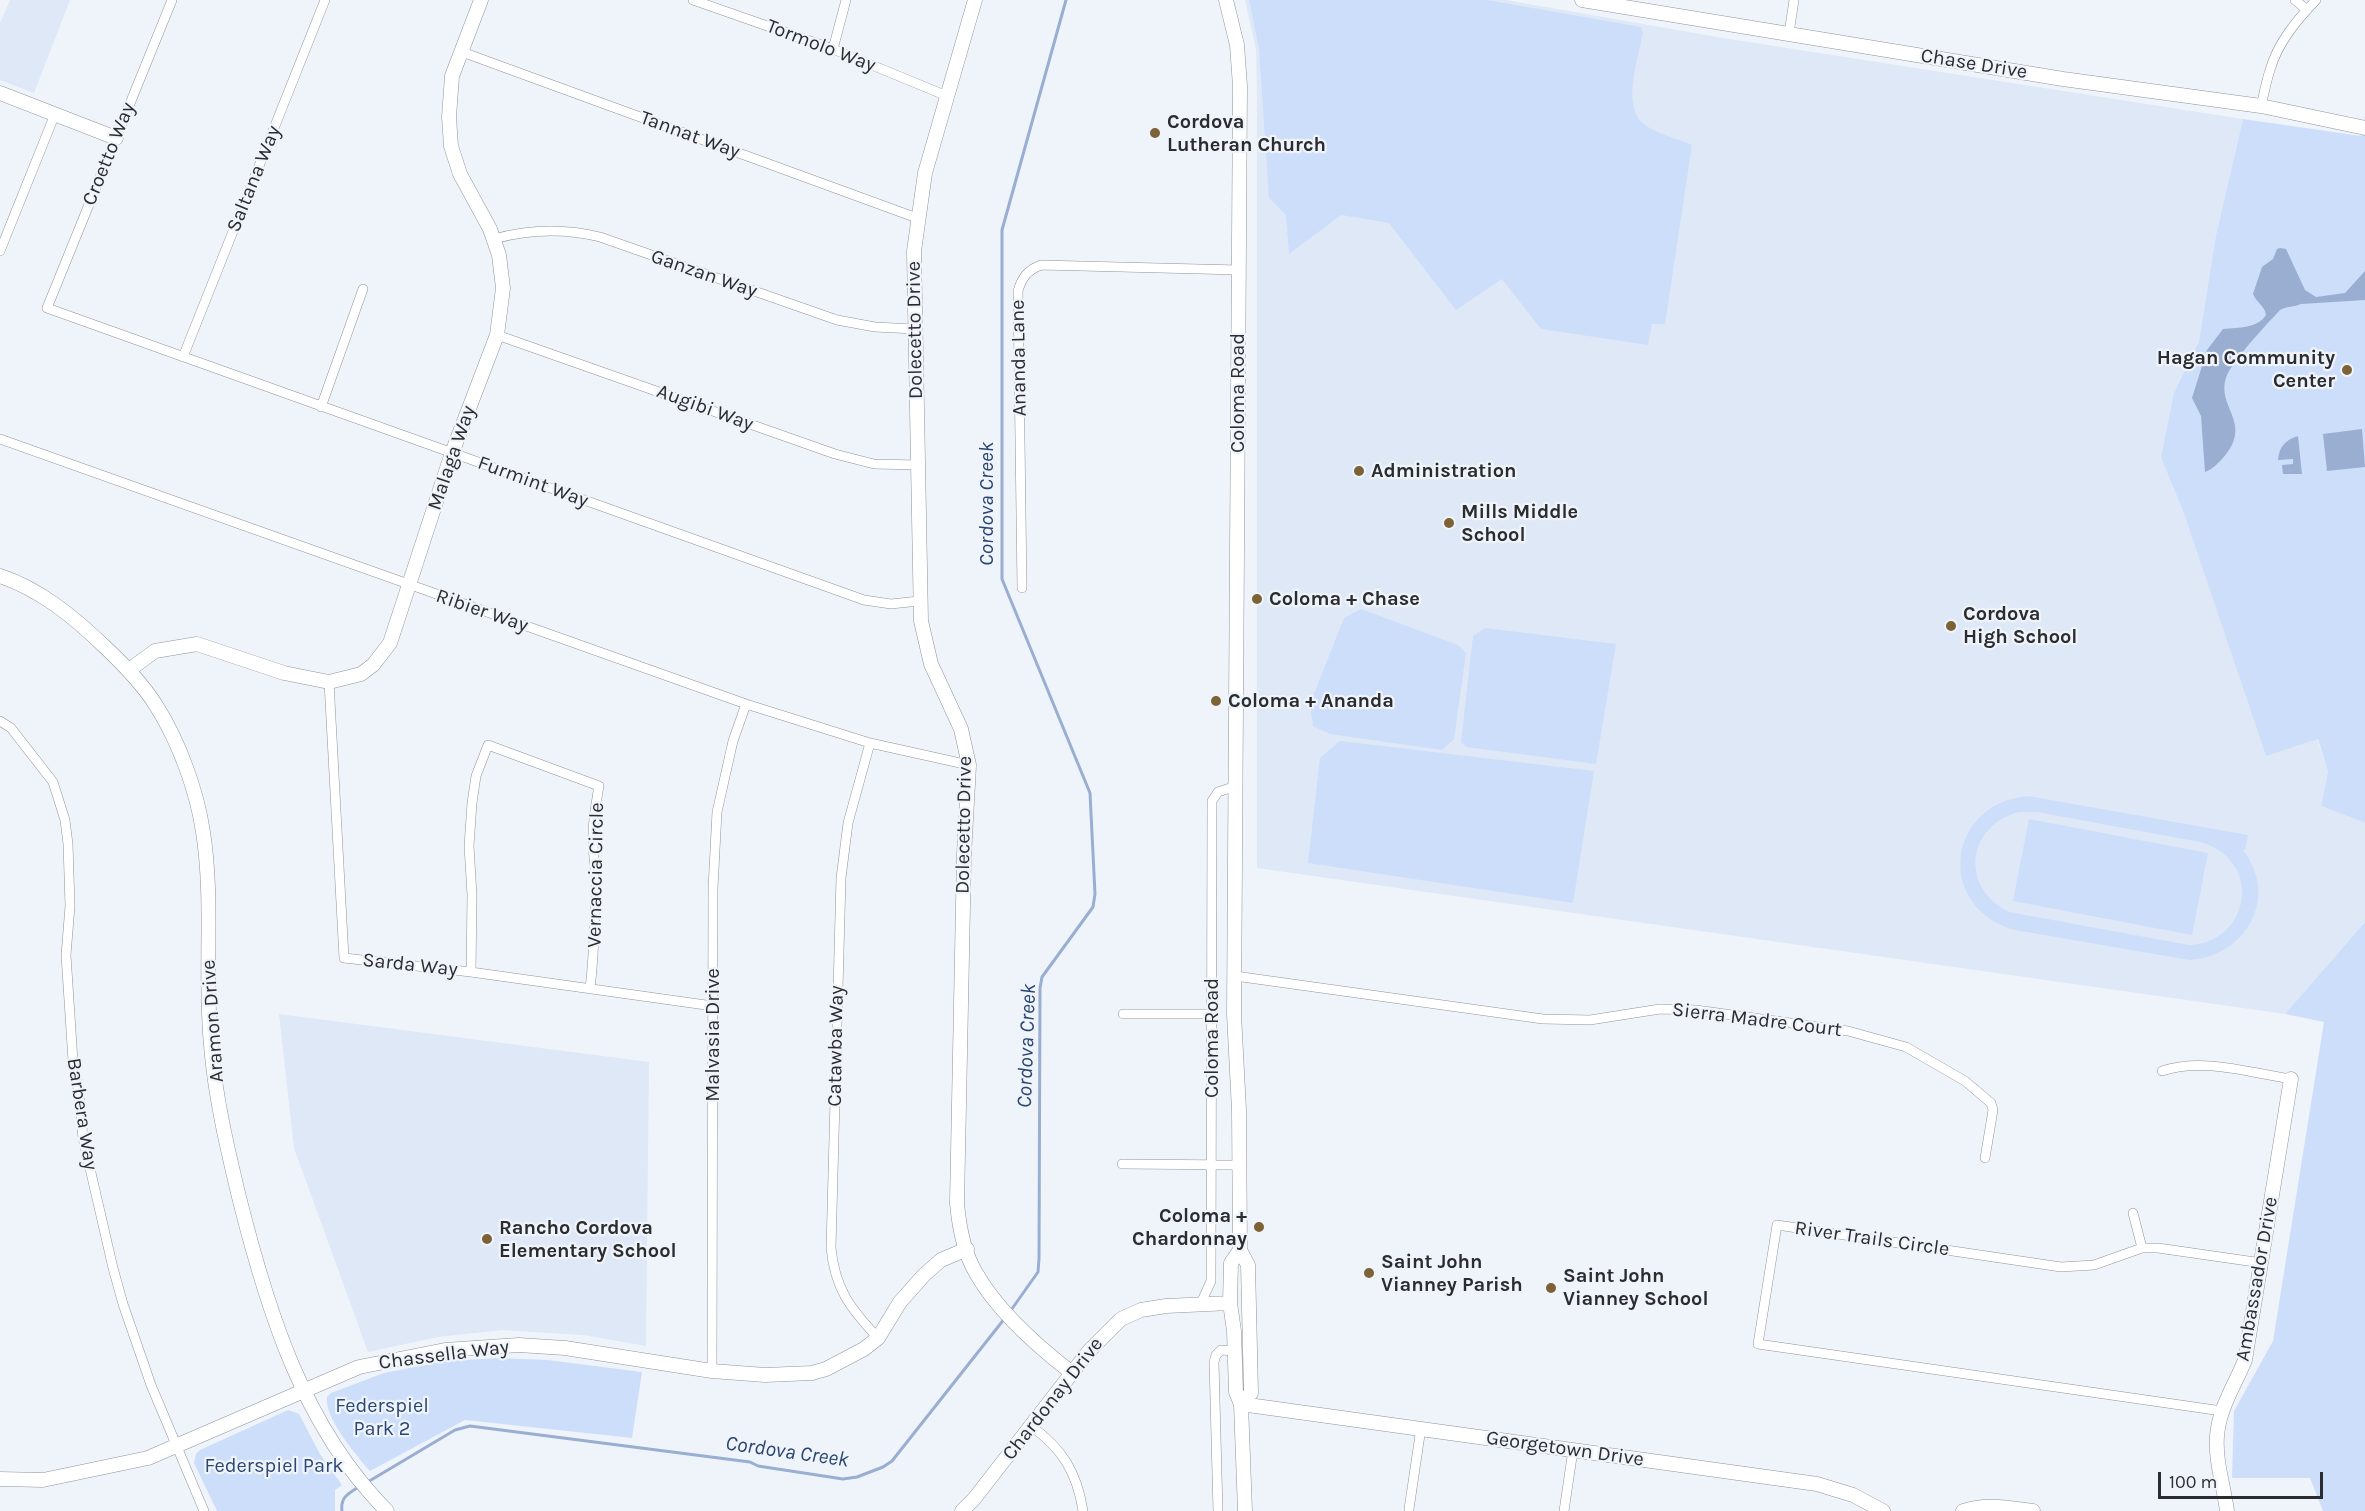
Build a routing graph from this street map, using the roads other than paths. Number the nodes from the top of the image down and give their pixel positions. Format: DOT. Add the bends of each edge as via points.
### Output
graph roads {
  1 [pos="172,0"];
  2 [pos="325,0"];
  3 [pos="481,0"];
  4 [pos="693,0"];
  5 [pos="846,0"];
  6 [pos="975,0"];
  7 [pos="1226,0"];
  8 [pos="1582,0"];
  9 [pos="1794,0"];
  10 [pos="2295,0"];
  11 [pos="2316,0"];
  12 [pos="714,3"];
  13 [pos="1655,7"];
  14 [pos="2307,10"];
  15 [pos="1789,33"];
  16 [pos="833,49"];
  17 [pos="462,52"];
  18 [pos="0,93"];
  19 [pos="947,96"];
  20 [pos="2260,106"];
  21 [pos="55,114"];
  22 [pos="2365,128"];
  23 [pos="116,138"];
  24 [pos="917,218"];
  25 [pos="494,239"];
  26 [pos="0,251"];
  27 [pos="1239,270"];
  28 [pos="363,289"];
  29 [pos="47,308"];
  30 [pos="914,329"];
  31 [pos="497,334"];
  32 [pos="183,357"];
  33 [pos="321,407"];
  34 [pos="0,439"];
  35 [pos="452,453"];
  36 [pos="917,465"];
  37 [pos="0,576"];
  38 [pos="410,585"];
  39 [pos="1022,588"];
  40 [pos="919,601"];
  41 [pos="129,670"];
  42 [pos="328,682"];
  43 [pos="746,704"];
  44 [pos="0,721"];
  45 [pos="870,743"];
  46 [pos="969,765"];
  47 [pos="1236,786"];
  48 [pos="471,972"];
  49 [pos="1234,976"];
  50 [pos="590,988"];
  51 [pos="713,1006"];
  52 [pos="1123,1014"];
  53 [pos="1211,1014"];
  54 [pos="2162,1071"];
  55 [pos="2291,1079"];
  56 [pos="1985,1158"];
  57 [pos="1122,1164"];
  58 [pos="1212,1165"];
  59 [pos="1239,1165"];
  60 [pos="2133,1213"];
  61 [pos="2142,1248"];
  62 [pos="967,1250"];
  63 [pos="1240,1250"];
  64 [pos="2262,1263"];
  65 [pos="1248,1270"];
  66 [pos="1201,1303"];
  67 [pos="1230,1303"];
  68 [pos="878,1338"];
  69 [pos="1235,1351"];
  70 [pos="712,1371"];
  71 [pos="1072,1373"];
  72 [pos="303,1389"];
  73 [pos="1241,1404"];
  74 [pos="2222,1411"];
  75 [pos="1031,1426"];
  76 [pos="1421,1428"];
  77 [pos="177,1446"];
  78 [pos="1573,1450"];
  79 [pos="0,1479"];
  80 [pos="1409,1509"];
  81 [pos="204,1511"];
  82 [pos="387,1511"];
  83 [pos="962,1511"];
  84 [pos="1083,1511"];
  85 [pos="1218,1511"];
  86 [pos="1245,1511"];
  87 [pos="1564,1511"];
  88 [pos="1883,1511"];
  89 [pos="1963,1511"];
  90 [pos="2033,1511"];
  91 [pos="2227,1511"];
  1 -- 23 [label="street, Croetto Way"];
  2 -- 32 [label="street, Saltana Way"];
  3 -- 17 [label="street, Malaga Way"];
  4 -- 12 [label="street, Tormolo Way"];
  5 -- 16 [label="street"];
  6 -- 19 [label="street, Dolecetto Drive"];
  7 -- 27 [label="street, Coloma Road" via="1239,65"];
  8 -- 13 [label="street, Chase Drive"];
  9 -- 15 [label="street"];
  10 -- 14 [label="street"];
  11 -- 14 [label="street"];
  12 -- 16 [label="street, Tormolo Way"];
  13 -- 15 [label="street, Chase Drive"];
  14 -- 20 [label="street" via="2277,52"];
  15 -- 20 [label="street, Chase Drive" via="2063,79"];
  16 -- 19 [label="street, Tormolo Way"];
  17 -- 24 [label="street, Tannat Way"];
  17 -- 25 [label="street, Malaga Way" via="450,93 451,146 460,174"];
  18 -- 21 [label="street"];
  19 -- 24 [label="street, Dolecetto Drive"];
  20 -- 22 [label="street, Chase Drive"];
  21 -- 23 [label="street"];
  21 -- 26 [label="street"];
  23 -- 29 [label="street, Croetto Way"];
  24 -- 30 [label="street, Dolecetto Drive"];
  25 -- 30 [label="street, Ganzan Way" via="546,230 582,233 837,320"];
  25 -- 31 [label="street, Malaga Way" via="503,288"];
  27 -- 39 [label="street, Ananda Lane" via="1041,264 1021,281 1018,291"];
  27 -- 47 [label="street, Coloma Road"];
  28 -- 33 [label="street"];
  29 -- 32 [label="street, Furmint Way"];
  30 -- 36 [label="street, Dolecetto Drive"];
  31 -- 35 [label="street, Malaga Way"];
  31 -- 36 [label="street, Augibi Way" via="835,454 874,464"];
  32 -- 33 [label="street, Furmint Way"];
  33 -- 35 [label="street, Furmint Way"];
  34 -- 38 [label="street, Ribier Way"];
  35 -- 38 [label="street, Malaga Way"];
  35 -- 40 [label="street, Furmint Way" via="864,600 891,604"];
  36 -- 40 [label="street, Dolecetto Drive"];
  37 -- 41 [label="street, Aramon Drive" via="72,617"];
  38 -- 42 [label="street, Malaga Way" via="384,652 361,674"];
  38 -- 43 [label="street, Ribier Way"];
  40 -- 46 [label="street, Dolecetto Drive" via="931,664 961,729"];
  41 -- 42 [label="street, Malaga Way" via="155,651 197,644 284,673"];
  41 -- 72 [label="street, Aramon Drive" via="158,708 180,752 199,812 207,868 211,1045 221,1118 252,1250"];
  42 -- 48 [label="street, Sarda Way" via="344,958"];
  43 -- 45 [label="street, Ribier Way"];
  43 -- 51 [label="street, Malvasia Drive" via="717,812 712,888"];
  44 -- 77 [label="street, Barbera Way" via="11,729 53,782 65,820 70,906 66,956 83,1138 123,1304"];
  45 -- 46 [label="street, Ribier Way"];
  45 -- 68 [label="street, Catawba Way" via="848,823 841,879 831,1248 844,1298"];
  46 -- 62 [label="street, Dolecetto Drive" via="957,1203"];
  47 -- 49 [label="street, Coloma Road"];
  47 -- 53 [label="street, Coloma Road" via="1218,792 1212,801"];
  48 -- 50 [label="street, Sarda Way"];
  48 -- 50 [label="street, Vernaccia Circle" via="472,803 476,776 488,745 599,786 593,841 595,949"];
  49 -- 56 [label="street, Sierra Madre Court" via="1543,1019 1590,1020 1660,1009 1696,1010 1848,1031 1906,1047 1965,1081 1991,1103"];
  49 -- 59 [label="street, Coloma Road"];
  50 -- 51 [label="street, Sarda Way"];
  51 -- 70 [label="street, Malvasia Drive"];
  52 -- 53 [label="street"];
  53 -- 58 [label="street, Coloma Road"];
  54 -- 55 [label="street" via="2198,1065"];
  55 -- 64 [label="street, Ambassador Drive"];
  57 -- 58 [label="street"];
  58 -- 59 [label="street"];
  58 -- 66 [label="street, Coloma Road" via="1211,1281"];
  59 -- 63 [label="street, Coloma Road"];
  60 -- 61 [label="street"];
  61 -- 64 [label="street, River Trails Circle"];
  61 -- 74 [label="street, River Trails Circle" via="2094,1265 2061,1267 1777,1225 1758,1344"];
  62 -- 68 [label="street, Chassella Way" via="942,1260 924,1275 900,1302"];
  62 -- 71 [label="street, Dolecetto Drive" via="975,1272 1006,1312"];
  63 -- 65 [label="street, Coloma Road"];
  63 -- 67 [label="street, Coloma Road" via="1231,1263"];
  64 -- 74 [label="street, Ambassador Drive" via="2245,1360"];
  65 -- 67 [label="street" via="1240,1294"];
  65 -- 73 [label="street, Coloma Road" via="1251,1393"];
  66 -- 67 [label="street, Chardonay Drive"];
  66 -- 71 [label="street, Chardonay Drive" via="1132,1313 1098,1339"];
  67 -- 69 [label="street, Coloma Road"];
  68 -- 70 [label="street, Chassella Way" via="847,1360 812,1373"];
  69 -- 73 [label="street, Coloma Road" via="1236,1392"];
  69 -- 85 [label="street" via="1221,1350 1214,1362"];
  70 -- 72 [label="street, Chassella Way" via="565,1348 519,1345 420,1354 359,1367"];
  71 -- 75 [label="street, Chardonay Drive"];
  72 -- 77 [label="street, Chassella Way"];
  72 -- 82 [label="street, Aramon Drive" via="324,1432 362,1486"];
  73 -- 76 [label="street, Georgetown Drive"];
  73 -- 86 [label="street, Coloma Road"];
  74 -- 91 [label="street, Ambassador Drive" via="2217,1447"];
  75 -- 83 [label="street, Chardonay Drive"];
  75 -- 84 [label="street" via="1069,1465"];
  76 -- 78 [label="street, Georgetown Drive"];
  76 -- 80 [label="street"];
  77 -- 79 [label="street, Chassella Way" via="148,1458 43,1480"];
  77 -- 81 [label="street, Barbera Way"];
  78 -- 87 [label="street"];
  78 -- 88 [label="street, Georgetown Drive" via="1817,1484 1853,1495"];
  89 -- 90 [label="street" via="1997,1506"];
}
